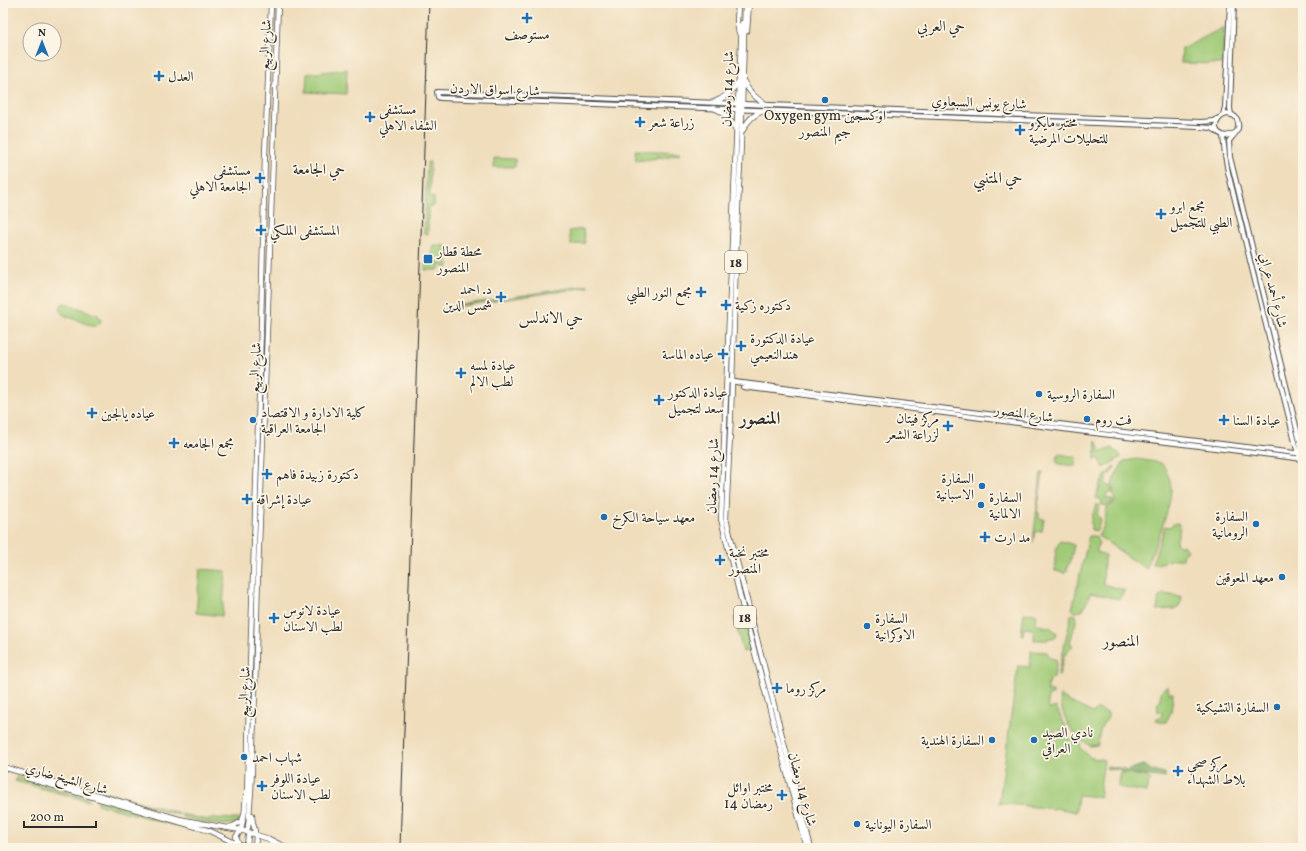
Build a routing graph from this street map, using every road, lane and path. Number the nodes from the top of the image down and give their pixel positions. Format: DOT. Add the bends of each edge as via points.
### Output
graph roads {
  1 [pos="271,3"];
  2 [pos="278,3"];
  3 [pos="738,3"];
  4 [pos="744,3"];
  5 [pos="749,3"];
  6 [pos="1230,3"];
  7 [pos="1234,3"];
  8 [pos="743,38"];
  9 [pos="741,80"];
  10 [pos="610,102"];
  11 [pos="714,102"];
  12 [pos="740,106"];
  13 [pos="766,107"];
  14 [pos="714,108"];
  15 [pos="953,112"];
  16 [pos="1231,115"];
  17 [pos="953,117"];
  18 [pos="1221,117"];
  19 [pos="1218,132"];
  20 [pos="739,133"];
  21 [pos="1235,133"];
  22 [pos="1223,136"];
  23 [pos="739,142"];
  24 [pos="272,167"];
  25 [pos="265,168"];
  26 [pos="265,175"];
  27 [pos="272,175"];
  28 [pos="262,289"];
  29 [pos="268,313"];
  30 [pos="261,318"];
  31 [pos="267,342"];
  32 [pos="726,383"];
  33 [pos="732,384"];
  34 [pos="742,385"];
  35 [pos="1296,438"];
  36 [pos="1303,442"];
  37 [pos="260,446"];
  38 [pos="1284,452"];
  39 [pos="260,456"];
  40 [pos="1302,456"];
  41 [pos="250,667"];
  42 [pos="256,667"];
  43 [pos="3,767"];
  44 [pos="3,771"];
  45 [pos="249,791"];
  46 [pos="243,819"];
  47 [pos="216,826"];
  48 [pos="228,827"];
  49 [pos="247,828"];
  50 [pos="241,830"];
  51 [pos="214,833"];
  52 [pos="255,834"];
  53 [pos="247,836"];
  54 [pos="270,839"];
  55 [pos="249,846"];
  56 [pos="278,846"];
  57 [pos="239,847"];
  58 [pos="271,848"];
  59 [pos="287,848"];
  60 [pos="807,848"];
  61 [pos="811,848"];
  1 -- 25 [label="main road, شارع الربيع"];
  2 -- 24 [label="main road, شارع الربيع"];
  3 -- 8 [label="main road, شارع 14 رمضان / 18" via="737,23"];
  4 -- 8 [label="main road, شارع 14 رمضان / 18"];
  5 -- 8 [label="main road, شارع 14 رمضان / 18" via="748,22"];
  6 -- 18 [label="main road" via="1226,107"];
  7 -- 16 [label="main road"];
  8 -- 9 [label="main road, شارع 14 رمضان / 18"];
  9 -- 11 [label="main road" via="723,98"];
  9 -- 12 [label="main road, شارع 14 رمضان / 18"];
  9 -- 13 [label="main road"];
  10 -- 10 [label="main road, شارع اسواق الاردن" via="437,92 438,98"];
  10 -- 11 [label="main road, شارع اسواق الاردن"];
  10 -- 14 [label="main road, شارع اسواق الاردن"];
  11 -- 12 [label="main road, شارع اسواق الاردن"];
  12 -- 13 [label="main road, شارع يونس السبعاوي"];
  12 -- 14 [label="main road, شارع اسواق الاردن"];
  12 -- 20 [label="main road, شارع 14 رمضان / 18"];
  13 -- 15 [label="main road, شارع يونس السبعاوي"];
  13 -- 17 [label="main road, شارع يونس السبعاوي"];
  13 -- 20 [label="main road" via="750,118"];
  14 -- 20 [label="main road" via="720,111"];
  15 -- 17 [label="main road"];
  15 -- 18 [label="main road, شارع يونس السبعاوي" via="1202,122"];
  16 -- 18 [label="main road"];
  16 -- 21 [label="main road" via="1238,123"];
  17 -- 19 [label="main road, شارع يونس السبعاوي" via="1199,127 1212,128"];
  18 -- 19 [label="main road" via="1216,125"];
  19 -- 22 [label="main road"];
  20 -- 23 [label="main road, شارع 14 رمضان / 18"];
  21 -- 22 [label="main road"];
  21 -- 35 [label="main road, شارع أحمد عرابي" via="1229,141 1230,157"];
  22 -- 35 [label="main road, شارع أحمد عرابي" via="1228,172"];
  23 -- 32 [label="main road, شارع 14 رمضان / 18"];
  23 -- 33 [label="main road, شارع 14 رمضان / 18"];
  24 -- 25 [label="main road" via="269,170"];
  24 -- 27 [label="main road, شارع الربيع"];
  25 -- 26 [label="main road, شارع الربيع"];
  26 -- 27 [label="main road"];
  26 -- 28 [label="main road, شارع الربيع"];
  27 -- 29 [label="main road, شارع الربيع"];
  28 -- 29 [label="main road" via="263,311"];
  28 -- 30 [label="main road, شارع الربيع"];
  29 -- 31 [label="main road, شارع الربيع"];
  30 -- 31 [label="main road" via="266,320"];
  30 -- 37 [label="main road, شارع الربيع"];
  31 -- 37 [label="main road, شارع الربيع"];
  32 -- 33 [label="main road, شارع المنصور"];
  32 -- 60 [label="main road, شارع 14 رمضان / 18" via="721,519"];
  33 -- 34 [label="main road, شارع المنصور"];
  33 -- 61 [label="main road, شارع 14 رمضان / 18" via="726,521"];
  34 -- 38 [label="main road, شارع المنصور"];
  34 -- 40 [label="main road, شارع المنصور" via="1070,430 1295,458"];
  35 -- 36 [label="main road"];
  35 -- 38 [label="main road" via="1293,447"];
  35 -- 40 [label="main road, شارع أحمد عرابي"];
  37 -- 39 [label="main road, شارع الربيع"];
  38 -- 40 [label="main road, شارع المنصور"];
  39 -- 41 [label="main road, شارع الربيع"];
  39 -- 42 [label="main road, شارع الربيع"];
  41 -- 42 [label="main road"];
  41 -- 45 [label="main road, شارع الربيع"];
  42 -- 45 [label="main road, شارع الربيع"];
  43 -- 47 [label="main road, شارع الشيخ ضاري" via="179,819"];
  44 -- 51 [label="main road, شارع الشيخ ضاري"];
  45 -- 46 [label="main road"];
  45 -- 49 [label="main road, شارع الربيع"];
  45 -- 52 [label="main road"];
  46 -- 48 [label="main road" via="240,823"];
  46 -- 50 [label="main road"];
  47 -- 48 [label="main road, شارع الشيخ ضاري"];
  47 -- 51 [label="main road" via="219,831"];
  48 -- 50 [label="main road, شارع الشيخ ضاري"];
  50 -- 52 [label="main road"];
  50 -- 57 [label="main road" via="236,837"];
  51 -- 57 [label="main road, شارع الشيخ ضاري"];
  52 -- 54 [label="main road"];
  52 -- 55 [label="main road" via="256,842"];
  53 -- 55 [label="main road"];
  54 -- 56 [label="main road"];
  54 -- 58 [label="main road"];
  55 -- 57 [label="main road"];
  56 -- 59 [label="main road"];
}
